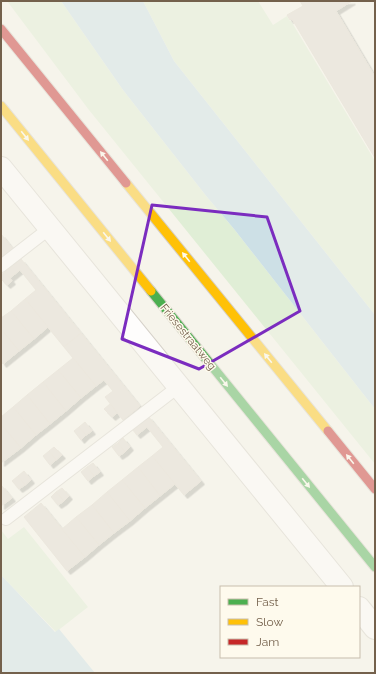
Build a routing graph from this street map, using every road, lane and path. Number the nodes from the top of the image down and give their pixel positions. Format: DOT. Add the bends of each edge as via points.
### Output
graph roads {
  1 [pos="1,29"];
  2 [pos="1,106"];
  3 [pos="1,168"];
  4 [pos="50,228"];
  5 [pos="1,266"];
  6 [pos="178,387"];
  7 [pos="375,489"];
  8 [pos="6,519"];
  9 [pos="375,567"];
  10 [pos="341,586"];
  11 [pos="360,609"];
  12 [pos="375,628"];
  7 -- 1 [label="highway, one-way"];
  2 -- 9 [label="highway, Friesestraatweg, one-way"];
  3 -- 4 [label="street"];
  4 -- 5 [label="lane"];
  4 -- 6 [label="street"];
  6 -- 8 [label="lane"];
  6 -- 10 [label="street"];
  11 -- 12 [label="street"];
}
